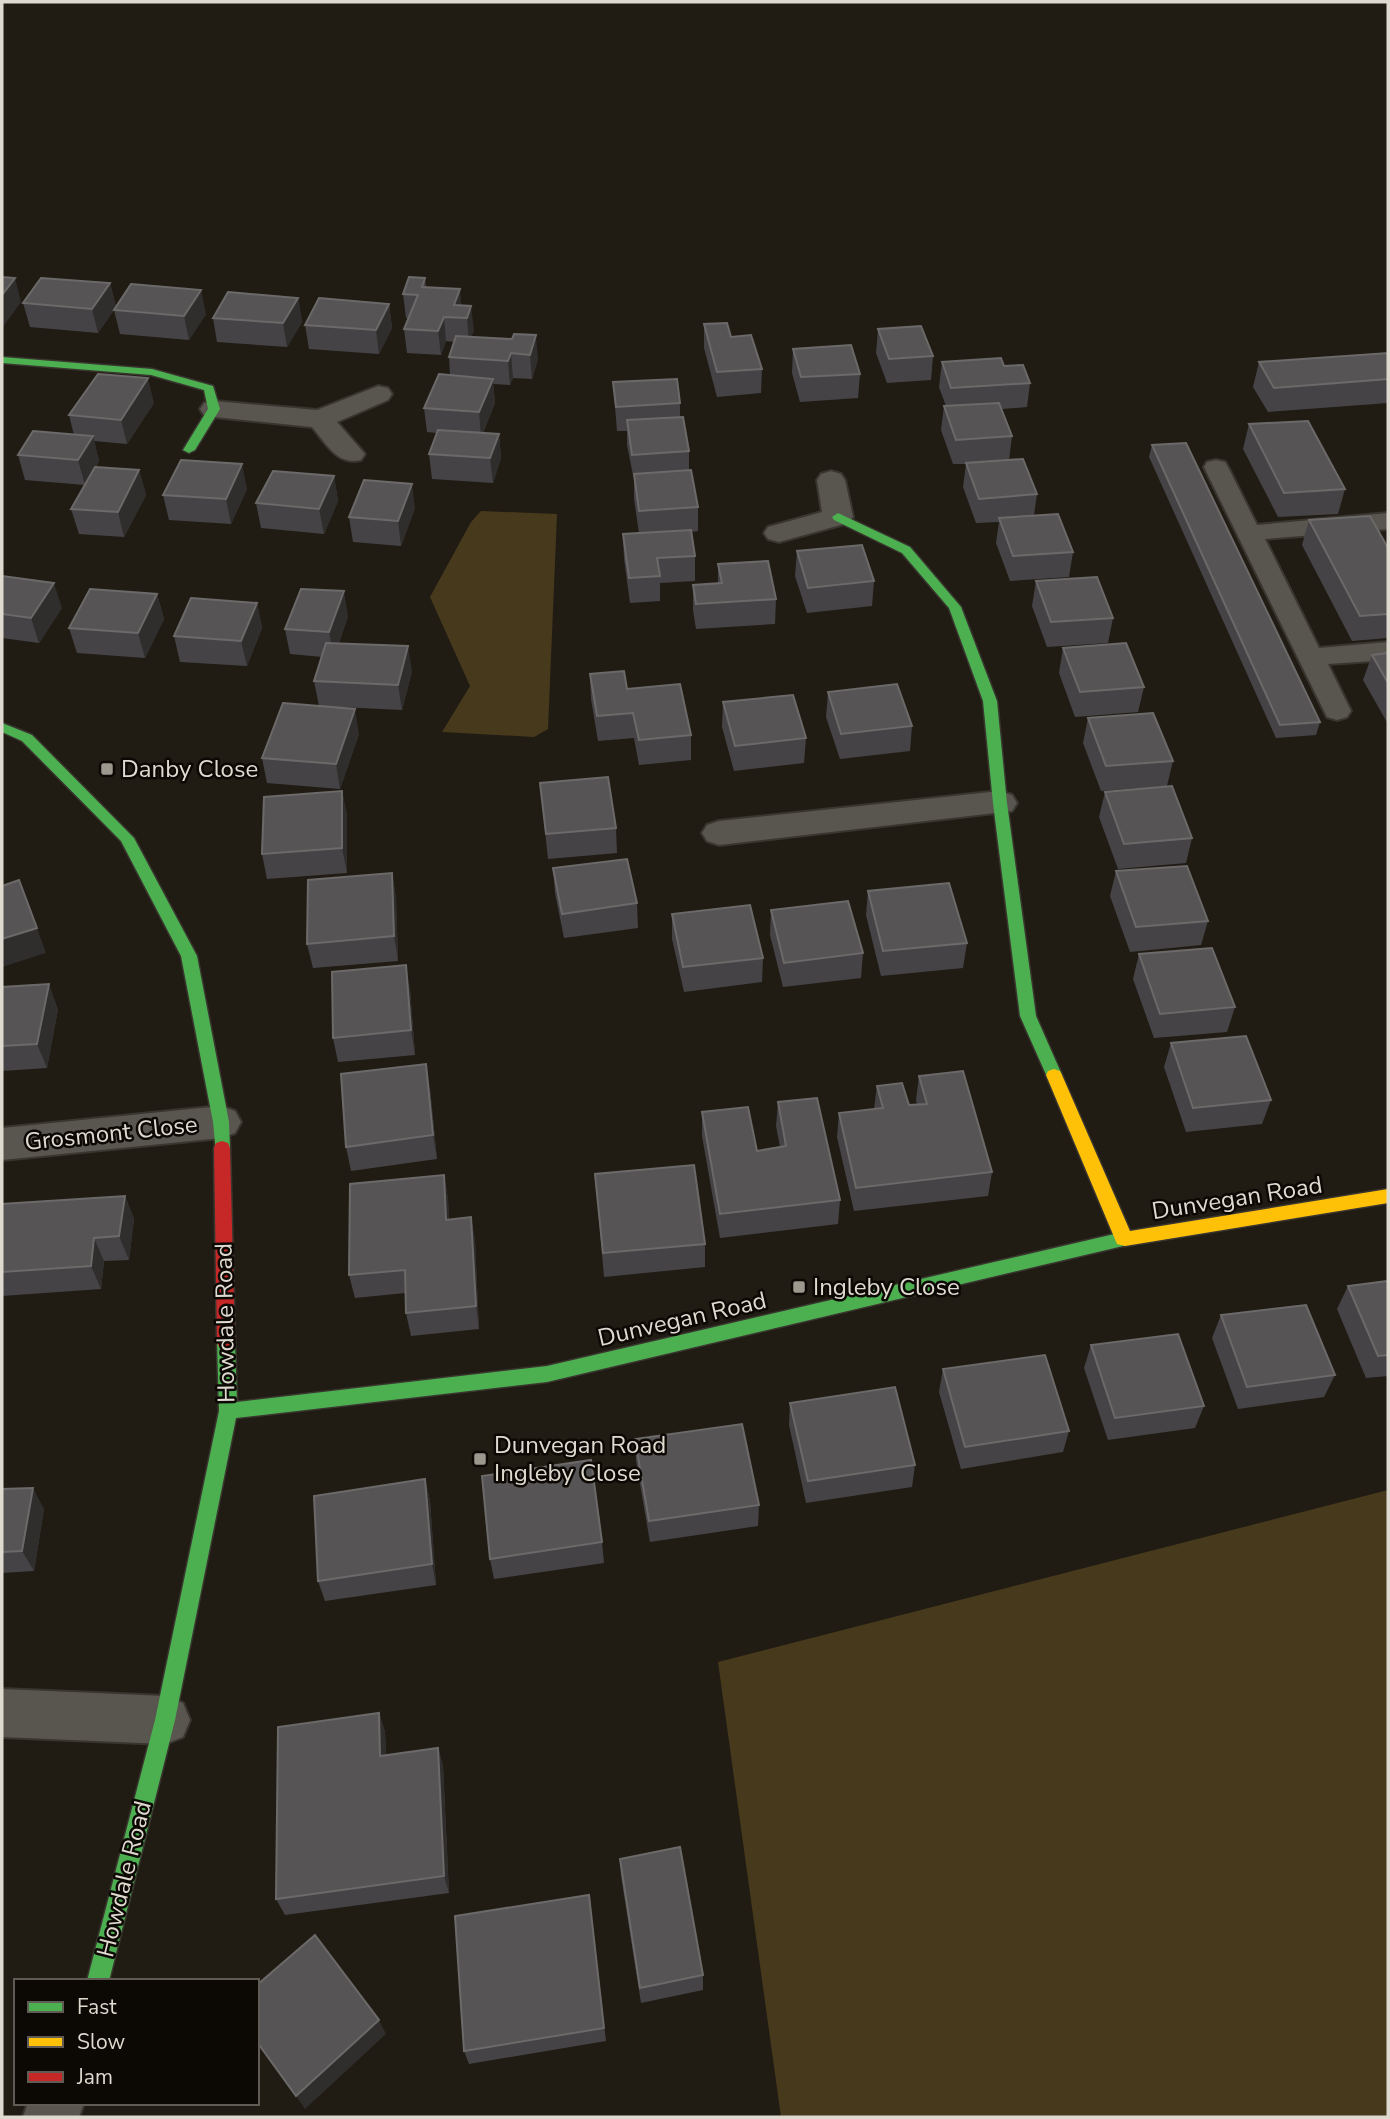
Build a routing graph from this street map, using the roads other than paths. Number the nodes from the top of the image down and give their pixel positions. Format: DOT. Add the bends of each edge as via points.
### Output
graph roads {
  1 [pos="2,360"];
  2 [pos="378,394"];
  3 [pos="214,410"];
  4 [pos="320,419"];
  5 [pos="188,450"];
  6 [pos="351,454"];
  7 [pos="1216,467"];
  8 [pos="831,480"];
  9 [pos="838,517"];
  10 [pos="1388,521"];
  11 [pos="779,533"];
  12 [pos="1249,533"];
  13 [pos="1388,651"];
  14 [pos="1309,657"];
  15 [pos="1337,711"];
  16 [pos="2,727"];
  17 [pos="1000,803"];
  18 [pos="719,833"];
  19 [pos="221,1122"];
  20 [pos="2,1144"];
  21 [pos="1388,1196"];
  22 [pos="1125,1239"];
  23 [pos="228,1411"];
  24 [pos="2,1713"];
  25 [pos="165,1720"];
  26 [pos="99,1979"];
  1 -- 3 [label="street" via="152,372 209,388"];
  2 -- 4 [label="street"];
  3 -- 4 [label="street"];
  3 -- 5 [label="street"];
  4 -- 6 [label="street"];
  7 -- 12 [label="lane"];
  8 -- 9 [label="street"];
  9 -- 11 [label="street"];
  9 -- 17 [label="street" via="906,551 955,607 990,701"];
  10 -- 12 [label="lane"];
  12 -- 14 [label="lane"];
  13 -- 14 [label="lane"];
  14 -- 15 [label="lane"];
  16 -- 19 [label="street, Howdale Road" via="27,738 127,838 189,956"];
  17 -- 18 [label="street"];
  17 -- 22 [label="street" via="1028,1016"];
  19 -- 20 [label="street, Grosmont Close"];
  19 -- 23 [label="street, Howdale Road"];
  21 -- 22 [label="street, Dunvegan Road"];
  22 -- 23 [label="street, Dunvegan Road" via="547,1374"];
  23 -- 25 [label="street, Howdale Road"];
  24 -- 25 [label="street"];
  25 -- 26 [label="street, Howdale Road"];
}
